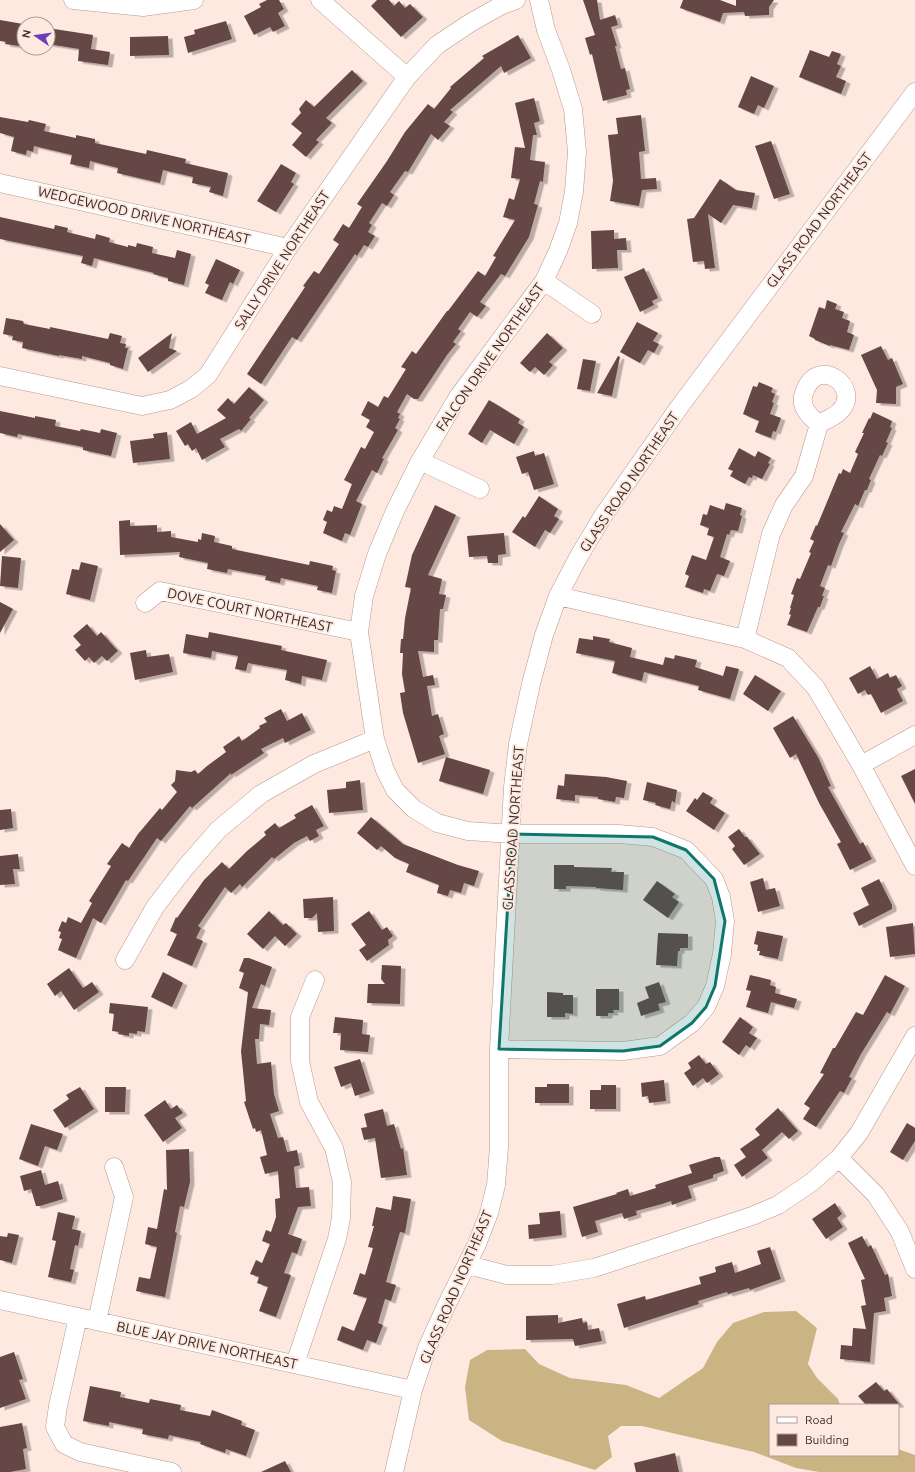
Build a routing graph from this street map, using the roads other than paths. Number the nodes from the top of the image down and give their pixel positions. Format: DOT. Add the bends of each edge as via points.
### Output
graph roads {
  1 [pos="73,0"];
  2 [pos="194,0"];
  3 [pos="320,0"];
  4 [pos="516,0"];
  5 [pos="539,0"];
  6 [pos="406,77"];
  7 [pos="915,92"];
  8 [pos="0,183"];
  9 [pos="288,248"];
  10 [pos="544,281"];
  11 [pos="592,314"];
  12 [pos="0,376"];
  13 [pos="819,424"];
  14 [pos="420,460"];
  15 [pos="480,489"];
  16 [pos="558,596"];
  17 [pos="145,603"];
  18 [pos="359,632"];
  19 [pos="745,639"];
  20 [pos="915,735"];
  21 [pos="375,739"];
  22 [pos="861,765"];
  23 [pos="512,834"];
  24 [pos="915,866"];
  25 [pos="124,960"];
  26 [pos="315,980"];
  27 [pos="915,1036"];
  28 [pos="499,1048"];
  29 [pos="839,1158"];
  30 [pos="114,1167"];
  31 [pos="468,1265"];
  32 [pos="915,1269"];
  33 [pos="0,1300"];
  34 [pos="78,1317"];
  35 [pos="97,1321"];
  36 [pos="296,1364"];
  37 [pos="413,1390"];
  38 [pos="172,1472"];
  39 [pos="394,1472"];
  1 -- 2 [label="street" via="143,7"];
  3 -- 6 [label="street"];
  4 -- 6 [label="street, SALLY DRIVE NORTHEAST" via="470,23 437,45"];
  5 -- 10 [label="street, FALCON DRIVE NORTHEAST" via="572,109 577,152 574,192 568,223"];
  6 -- 9 [label="street, SALLY DRIVE NORTHEAST"];
  7 -- 16 [label="street, GLASS ROAD NORTHEAST" via="625,483 579,556"];
  8 -- 9 [label="street, WEDGEWOOD DRIVE NORTHEAST"];
  9 -- 12 [label="street, SALLY DRIVE NORTHEAST" via="208,375 192,389 170,400 142,406"];
  10 -- 11 [label="street"];
  10 -- 14 [label="street, FALCON DRIVE NORTHEAST" via="458,397"];
  13 -- 19 [label="street" via="804,476 784,505 771,534"];
  14 -- 15 [label="street"];
  14 -- 18 [label="street, FALCON DRIVE NORTHEAST" via="377,554 364,596"];
  16 -- 19 [label="street"];
  16 -- 23 [label="street, GLASS ROAD NORTHEAST" via="544,635 518,744 513,787"];
  17 -- 18 [label="street, DOVE COURT NORTHEAST" via="160,591"];
  18 -- 21 [label="street, FALCON DRIVE NORTHEAST"];
  19 -- 22 [label="street" via="788,658 816,688"];
  20 -- 22 [label="street"];
  21 -- 23 [label="street, FALCON DRIVE NORTHEAST" via="385,770 396,790 414,809 437,823 468,831"];
  21 -- 25 [label="street" via="314,764 261,794 218,830 155,907"];
  22 -- 24 [label="street"];
  23 -- 28 [label="street, GLASS ROAD NORTHEAST"];
  23 -- 28 [label="street, FALCON DRIVE NORTHEAST" via="619,834 653,837 686,850 714,879 721,897 725,921 716,986 706,1007 692,1023 660,1046 624,1051"];
  26 -- 36 [label="street" via="300,1017 300,1061 309,1102 334,1148 342,1182 341,1218 337,1239"];
  27 -- 29 [label="street" via="859,1133"];
  28 -- 31 [label="street, GLASS ROAD NORTHEAST" via="499,1147 496,1185 489,1213"];
  29 -- 31 [label="street" via="812,1182 778,1205 594,1268 552,1275 507,1275"];
  29 -- 32 [label="street" via="876,1195 900,1232"];
  30 -- 35 [label="street" via="124,1197"];
  31 -- 37 [label="street, GLASS ROAD NORTHEAST" via="427,1348"];
  33 -- 34 [label="street, BLUE JAY DRIVE NORTHEAST"];
  34 -- 35 [label="street, BLUE JAY DRIVE NORTHEAST"];
  34 -- 38 [label="street" via="55,1427 64,1444 80,1452"];
  35 -- 36 [label="street, BLUE JAY DRIVE NORTHEAST"];
  36 -- 37 [label="street, BLUE JAY DRIVE NORTHEAST"];
  37 -- 39 [label="street, GLASS ROAD NORTHEAST"];
}
